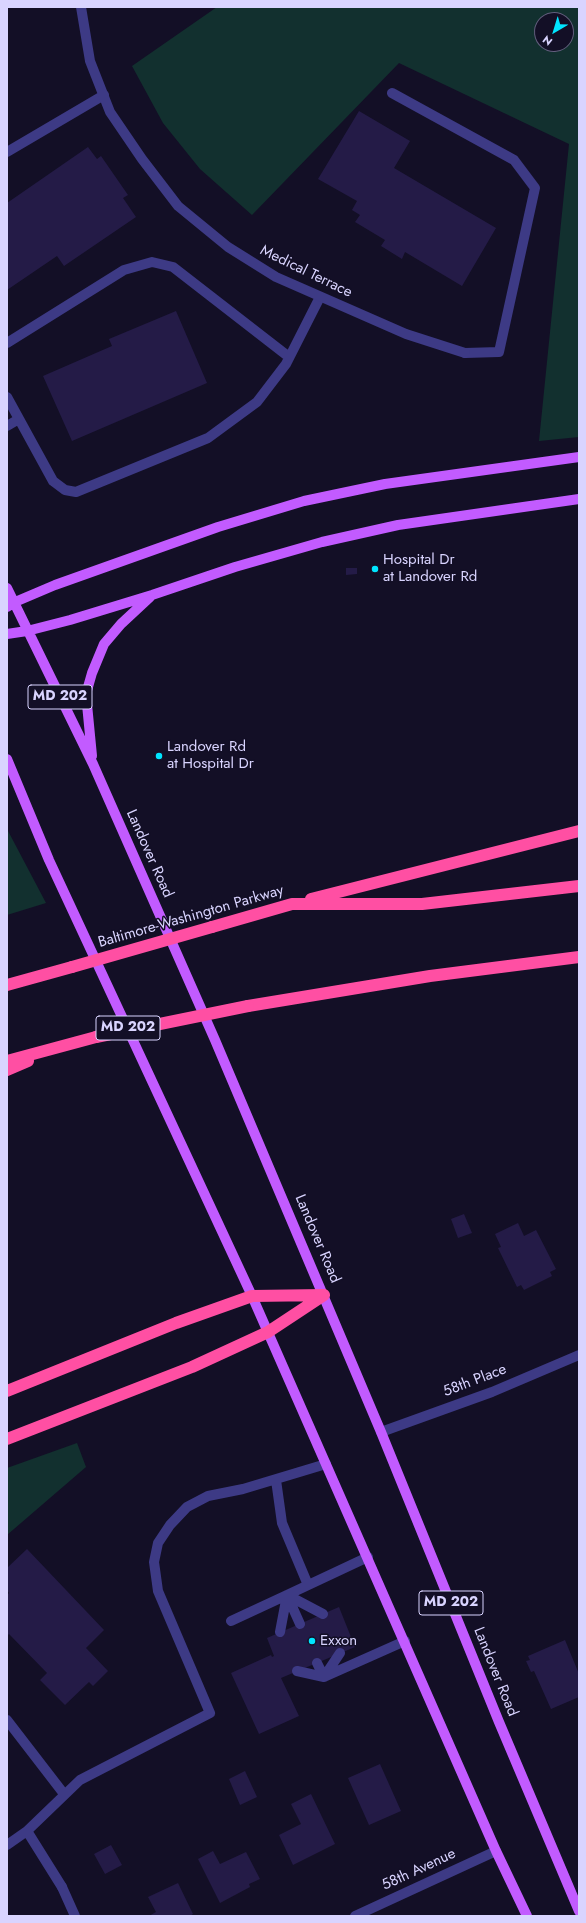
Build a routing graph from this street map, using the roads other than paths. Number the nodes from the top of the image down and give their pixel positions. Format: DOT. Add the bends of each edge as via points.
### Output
graph roads {
  1 [pos="81,7"];
  2 [pos="392,93"];
  3 [pos="104,95"];
  4 [pos="7,152"];
  5 [pos="320,297"];
  6 [pos="7,343"];
  7 [pos="289,357"];
  8 [pos="7,397"];
  9 [pos="19,419"];
  10 [pos="7,426"];
  11 [pos="579,457"];
  12 [pos="579,499"];
  13 [pos="7,588"];
  14 [pos="152,596"];
  15 [pos="11,605"];
  16 [pos="27,631"];
  17 [pos="7,634"];
  18 [pos="7,759"];
  19 [pos="93,764"];
  20 [pos="579,831"];
  21 [pos="579,886"];
  22 [pos="292,904"];
  23 [pos="579,957"];
  24 [pos="7,985"];
  25 [pos="58,1047"];
  26 [pos="7,1061"];
  27 [pos="7,1070"];
  28 [pos="324,1295"];
  29 [pos="252,1296"];
  30 [pos="268,1332"];
  31 [pos="579,1355"];
  32 [pos="7,1391"];
  33 [pos="381,1432"];
  34 [pos="7,1439"];
  35 [pos="326,1464"];
  36 [pos="276,1480"];
  37 [pos="368,1557"];
  38 [pos="308,1585"];
  39 [pos="287,1595"];
  40 [pos="323,1614"];
  41 [pos="231,1621"];
  42 [pos="300,1624"];
  43 [pos="280,1632"];
  44 [pos="405,1641"];
  45 [pos="340,1653"];
  46 [pos="317,1662"];
  47 [pos="297,1671"];
  48 [pos="324,1677"];
  49 [pos="7,1720"];
  50 [pos="64,1794"];
  51 [pos="27,1831"];
  52 [pos="7,1844"];
  53 [pos="496,1851"];
  54 [pos="579,1911"];
  55 [pos="75,1916"];
  56 [pos="355,1916"];
  57 [pos="527,1916"];
  1 -- 3 [label="street, Medical Terrace" via="90,61"];
  2 -- 5 [label="street, Medical Terrace" via="514,160 535,188 499,352 465,353 406,334"];
  3 -- 4 [label="street"];
  3 -- 5 [label="street, Medical Terrace" via="110,112 178,206 228,247 276,277"];
  5 -- 7 [label="street"];
  6 -- 7 [label="street" via="124,270 152,262 173,267"];
  7 -- 9 [label="street" via="258,402 208,438 76,492 65,490 53,481"];
  8 -- 9 [label="street"];
  9 -- 10 [label="street"];
  11 -- 15 [label="main road" via="385,484 304,501 211,530 55,585"];
  12 -- 14 [label="main road" via="398,525 322,542 235,567"];
  13 -- 15 [label="main road, Landover Road / MD 202"];
  14 -- 16 [label="main road"];
  14 -- 19 [label="main road" via="121,624 104,644 92,673 86,694"];
  15 -- 16 [label="main road, Landover Road / MD 202"];
  16 -- 17 [label="main road"];
  16 -- 19 [label="main road, Landover Road / MD 202"];
  18 -- 29 [label="main road, MD 202" via="49,860"];
  19 -- 28 [label="main road, Landover Road / MD 202" via="216,1040"];
  20 -- 22 [label="highway"];
  21 -- 22 [label="highway, Baltimore-Washington Parkway" via="422,904"];
  22 -- 24 [label="highway, Baltimore-Washington Parkway, bridge"];
  23 -- 25 [label="highway, bridge" via="430,976 248,1006"];
  25 -- 26 [label="highway"];
  25 -- 27 [label="highway"];
  28 -- 29 [label="highway"];
  28 -- 30 [label="highway"];
  28 -- 33 [label="main road, Landover Road / MD 202"];
  29 -- 30 [label="main road, MD 202"];
  29 -- 32 [label="highway" via="176,1322"];
  30 -- 34 [label="highway" via="192,1366"];
  30 -- 35 [label="main road, MD 202"];
  31 -- 33 [label="street, 58th Place" via="492,1392"];
  33 -- 54 [label="main road, Landover Road / MD 202"];
  35 -- 36 [label="street"];
  35 -- 37 [label="main road, MD 202"];
  36 -- 38 [label="street" via="282,1523"];
  36 -- 50 [label="street" via="208,1496 187,1507 158,1543 154,1562 158,1591 210,1714 80,1780"];
  37 -- 38 [label="street"];
  37 -- 44 [label="main road, MD 202"];
  38 -- 39 [label="street"];
  39 -- 40 [label="street"];
  39 -- 41 [label="street"];
  39 -- 42 [label="street"];
  39 -- 43 [label="street"];
  44 -- 48 [label="street"];
  44 -- 53 [label="main road, MD 202"];
  45 -- 48 [label="street"];
  46 -- 48 [label="street"];
  47 -- 48 [label="street"];
  49 -- 50 [label="street"];
  50 -- 51 [label="street"];
  51 -- 52 [label="street"];
  51 -- 55 [label="street" via="62,1887"];
  53 -- 56 [label="street, 58th Avenue"];
  53 -- 57 [label="main road, MD 202"];
}
